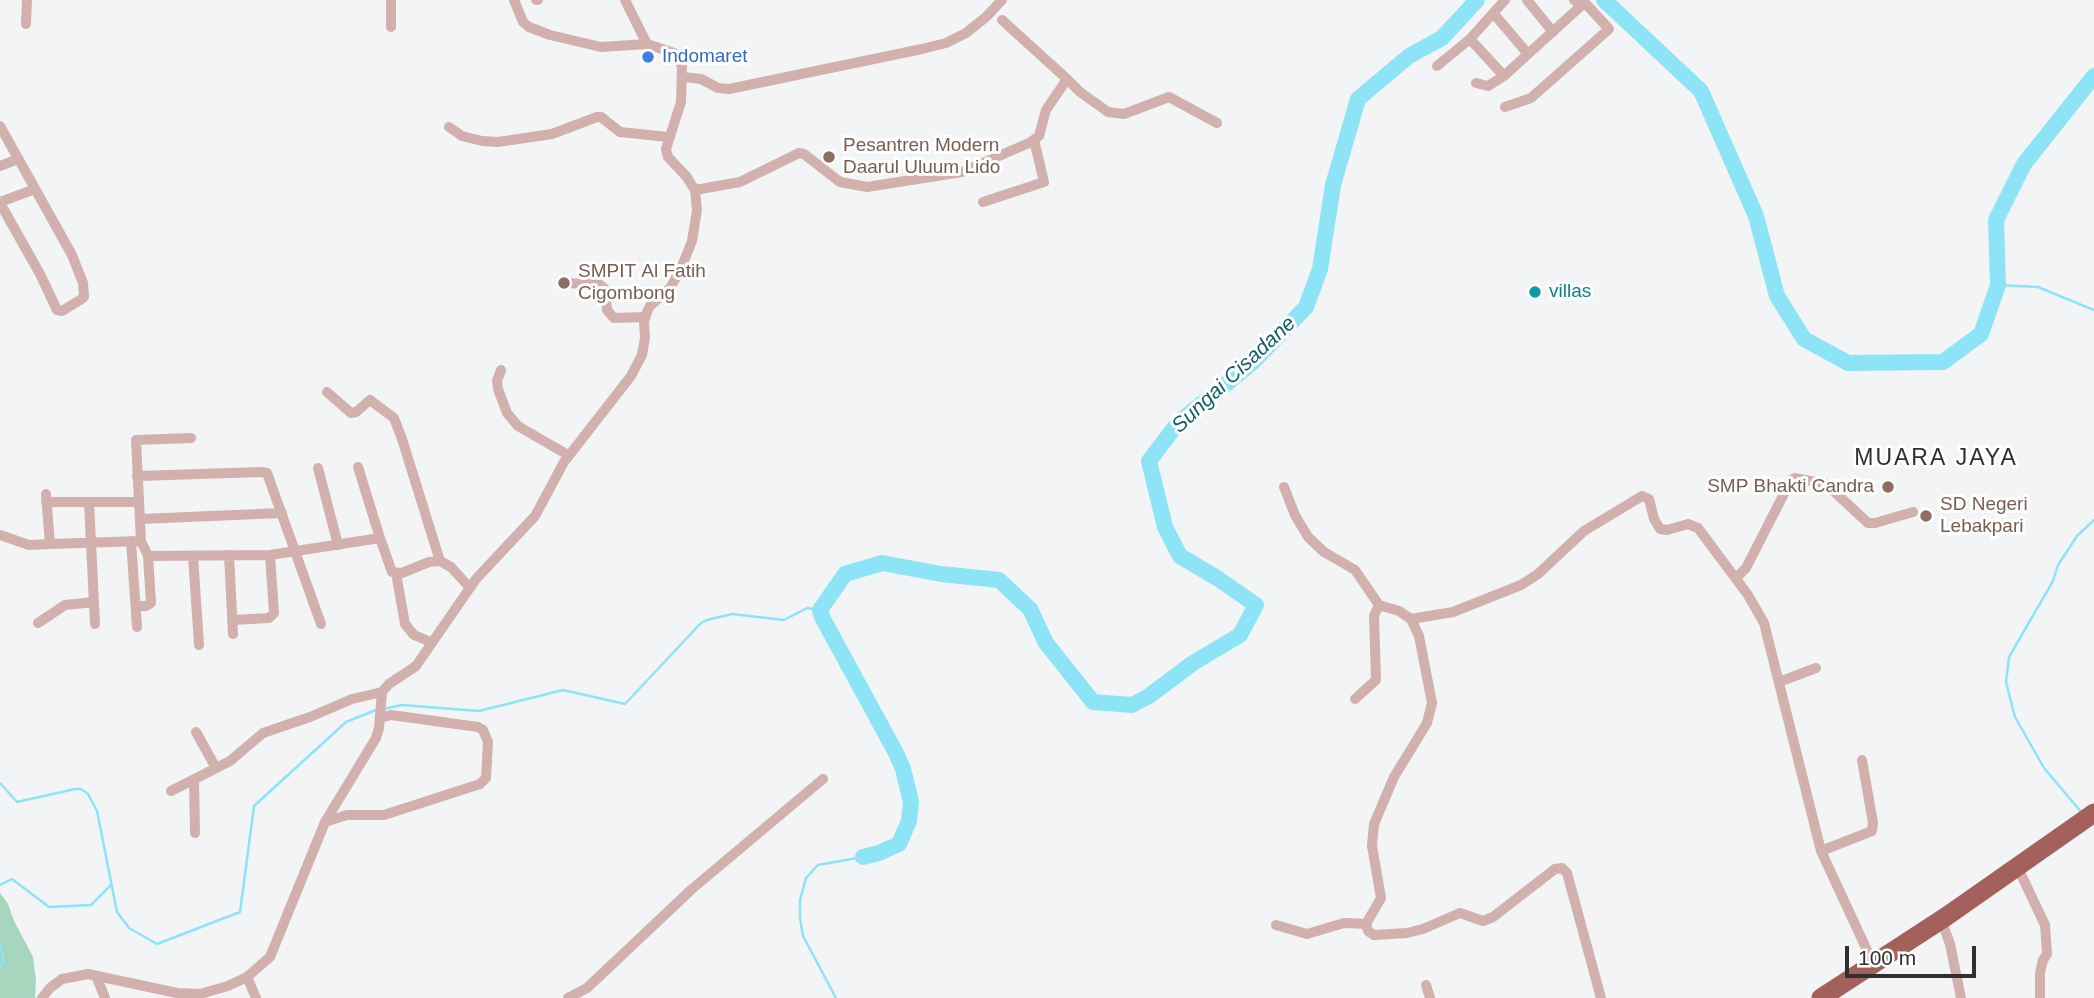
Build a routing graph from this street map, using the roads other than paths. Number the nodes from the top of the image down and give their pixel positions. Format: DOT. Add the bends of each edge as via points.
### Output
graph roads {
  1 [pos="26,0"];
  2 [pos="391,0"];
  3 [pos="514,0"];
  4 [pos="625,0"];
  5 [pos="1002,0"];
  6 [pos="1505,0"];
  7 [pos="1527,0"];
  8 [pos="1578,3"];
  9 [pos="1494,14"];
  10 [pos="1002,20"];
  11 [pos="26,24"];
  12 [pos="391,27"];
  13 [pos="1553,32"];
  14 [pos="1470,39"];
  15 [pos="648,44"];
  16 [pos="1528,54"];
  17 [pos="1437,65"];
  18 [pos="1504,76"];
  19 [pos="684,77"];
  20 [pos="1067,79"];
  21 [pos="1476,83"];
  22 [pos="1505,107"];
  23 [pos="1217,123"];
  24 [pos="0,126"];
  25 [pos="449,127"];
  26 [pos="668,137"];
  27 [pos="1034,140"];
  28 [pos="18,159"];
  29 [pos="0,166"];
  30 [pos="35,189"];
  31 [pos="695,190"];
  32 [pos="982,202"];
  33 [pos="0,203"];
  34 [pos="561,282"];
  35 [pos="645,317"];
  36 [pos="501,370"];
  37 [pos="327,392"];
  38 [pos="191,438"];
  39 [pos="568,455"];
  40 [pos="358,467"];
  41 [pos="318,468"];
  42 [pos="137,477"];
  43 [pos="1284,487"];
  44 [pos="89,502"];
  45 [pos="139,502"];
  46 [pos="1913,512"];
  47 [pos="282,513"];
  48 [pos="141,519"];
  49 [pos="0,535"];
  50 [pos="380,538"];
  51 [pos="136,541"];
  52 [pos="91,543"];
  53 [pos="50,544"];
  54 [pos="338,545"];
  55 [pos="295,552"];
  56 [pos="229,555"];
  57 [pos="270,555"];
  58 [pos="148,556"];
  59 [pos="193,556"];
  60 [pos="440,561"];
  61 [pos="396,573"];
  62 [pos="1736,578"];
  63 [pos="470,588"];
  64 [pos="94,602"];
  65 [pos="1380,605"];
  66 [pos="136,606"];
  67 [pos="1411,619"];
  68 [pos="232,620"];
  69 [pos="38,624"];
  70 [pos="95,624"];
  71 [pos="321,624"];
  72 [pos="137,627"];
  73 [pos="233,634"];
  74 [pos="431,642"];
  75 [pos="199,645"];
  76 [pos="1816,668"];
  77 [pos="1779,682"];
  78 [pos="381,695"];
  79 [pos="1355,699"];
  80 [pos="379,717"];
  81 [pos="196,732"];
  82 [pos="1862,760"];
  83 [pos="216,768"];
  84 [pos="823,779"];
  85 [pos="194,780"];
  86 [pos="171,791"];
  87 [pos="2094,813"];
  88 [pos="325,822"];
  89 [pos="195,833"];
  90 [pos="1821,851"];
  91 [pos="2017,866"];
  92 [pos="1941,919"];
  93 [pos="1276,925"];
  94 [pos="1367,925"];
  95 [pos="1873,963"];
  96 [pos="96,976"];
  97 [pos="247,977"];
  98 [pos="1426,985"];
  99 [pos="42,998"];
  100 [pos="105,998"];
  101 [pos="256,998"];
  102 [pos="568,998"];
  103 [pos="1430,998"];
  104 [pos="1601,998"];
  105 [pos="1821,998"];
  106 [pos="1961,998"];
  107 [pos="2040,998"];
  1 -- 11 [label="street"];
  2 -- 12 [label="street"];
  3 -- 15 [label="street" via="523,22 550,35 601,47"];
  4 -- 15 [label="street"];
  5 -- 19 [label="street" via="966,33 922,49 729,89"];
  6 -- 9 [label="street"];
  7 -- 13 [label="street"];
  8 -- 13 [label="street"];
  8 -- 22 [label="street" via="1586,4 1609,29 1531,97"];
  9 -- 14 [label="street"];
  9 -- 16 [label="street"];
  10 -- 20 [label="street"];
  13 -- 16 [label="street"];
  14 -- 17 [label="street"];
  14 -- 18 [label="street"];
  15 -- 19 [label="street" via="674,53"];
  16 -- 18 [label="street"];
  18 -- 21 [label="street" via="1488,86"];
  19 -- 26 [label="street" via="679,112"];
  20 -- 23 [label="street" via="1108,112 1124,114 1169,97"];
  20 -- 27 [label="street" via="1048,105 1042,132"];
  24 -- 28 [label="street"];
  25 -- 26 [label="street" via="462,136 498,142 552,134 601,117 620,132"];
  26 -- 31 [label="street" via="668,157"];
  27 -- 31 [label="street" via="962,172 878,187 840,182 799,153 740,182"];
  27 -- 32 [label="street" via="1044,182"];
  28 -- 29 [label="street"];
  28 -- 30 [label="street"];
  30 -- 33 [label="street"];
  30 -- 33 [label="street" via="83,283 84,297 62,311 53,306"];
  31 -- 35 [label="street" via="690,248 670,288"];
  34 -- 35 [label="street" via="599,284 614,318"];
  35 -- 39 [label="street" via="646,338 635,369"];
  36 -- 39 [label="street" via="498,389 507,414"];
  37 -- 60 [label="street" via="351,413 370,400 394,418"];
  38 -- 42 [label="street" via="136,440"];
  39 -- 63 [label="street" via="536,516"];
  40 -- 50 [label="street"];
  41 -- 54 [label="street"];
  42 -- 45 [label="street"];
  42 -- 47 [label="street" via="262,471 270,477"];
  43 -- 65 [label="street" via="1308,537 1355,570"];
  44 -- 45 [label="street"];
  44 -- 52 [label="street"];
  44 -- 53 [label="street" via="46,498"];
  45 -- 48 [label="street"];
  46 -- 62 [label="street" via="1868,523 1826,484 1795,478 1746,568"];
  47 -- 48 [label="street"];
  47 -- 55 [label="street"];
  48 -- 51 [label="street"];
  49 -- 53 [label="street" via="29,545"];
  50 -- 54 [label="street"];
  50 -- 61 [label="street" via="389,568"];
  51 -- 52 [label="street"];
  51 -- 58 [label="street"];
  51 -- 66 [label="street"];
  52 -- 53 [label="street"];
  52 -- 64 [label="street"];
  54 -- 55 [label="street"];
  55 -- 57 [label="street"];
  55 -- 71 [label="street"];
  56 -- 57 [label="street"];
  56 -- 59 [label="street"];
  56 -- 68 [label="street"];
  57 -- 68 [label="street" via="273,616"];
  58 -- 59 [label="street"];
  58 -- 66 [label="street" via="152,603"];
  59 -- 75 [label="street"];
  60 -- 61 [label="street"];
  60 -- 63 [label="street"];
  61 -- 74 [label="street" via="405,624 414,635"];
  62 -- 67 [label="street" via="1698,528 1688,524 1660,529 1648,499 1642,496 1584,531 1521,585 1453,612"];
  62 -- 77 [label="street" via="1764,623"];
  63 -- 74 [label="street"];
  64 -- 69 [label="street" via="65,605"];
  64 -- 70 [label="street"];
  65 -- 67 [label="street"];
  65 -- 79 [label="street" via="1374,616 1376,680"];
  66 -- 72 [label="street"];
  67 -- 94 [label="street" via="1419,636 1431,713 1394,777 1374,824 1371,846 1381,898"];
  68 -- 73 [label="street"];
  74 -- 78 [label="street" via="416,666 385,687"];
  76 -- 77 [label="street"];
  77 -- 90 [label="street"];
  78 -- 80 [label="street"];
  78 -- 83 [label="street" via="352,699 263,733"];
  80 -- 88 [label="street" via="376,738"];
  80 -- 88 [label="street" via="478,727 488,742 486,778 480,784 384,815 347,815"];
  81 -- 83 [label="street"];
  82 -- 90 [label="street" via="1872,831"];
  83 -- 85 [label="street"];
  84 -- 102 [label="street" via="692,889 587,988"];
  85 -- 86 [label="street"];
  85 -- 89 [label="street"];
  87 -- 91 [label="highway"];
  88 -- 97 [label="street" via="274,951"];
  90 -- 95 [label="street"];
  91 -- 92 [label="highway"];
  91 -- 107 [label="street" via="2045,925 2047,954"];
  92 -- 95 [label="highway"];
  92 -- 106 [label="street"];
  93 -- 94 [label="street" via="1307,934 1344,923"];
  94 -- 104 [label="street" via="1371,934 1385,935 1423,929 1460,913 1483,921 1562,868"];
  95 -- 105 [label="highway"];
  96 -- 97 [label="street" via="200,994"];
  96 -- 99 [label="street" via="62,979"];
  96 -- 100 [label="street"];
  97 -- 101 [label="street"];
  98 -- 103 [label="street"];
}
